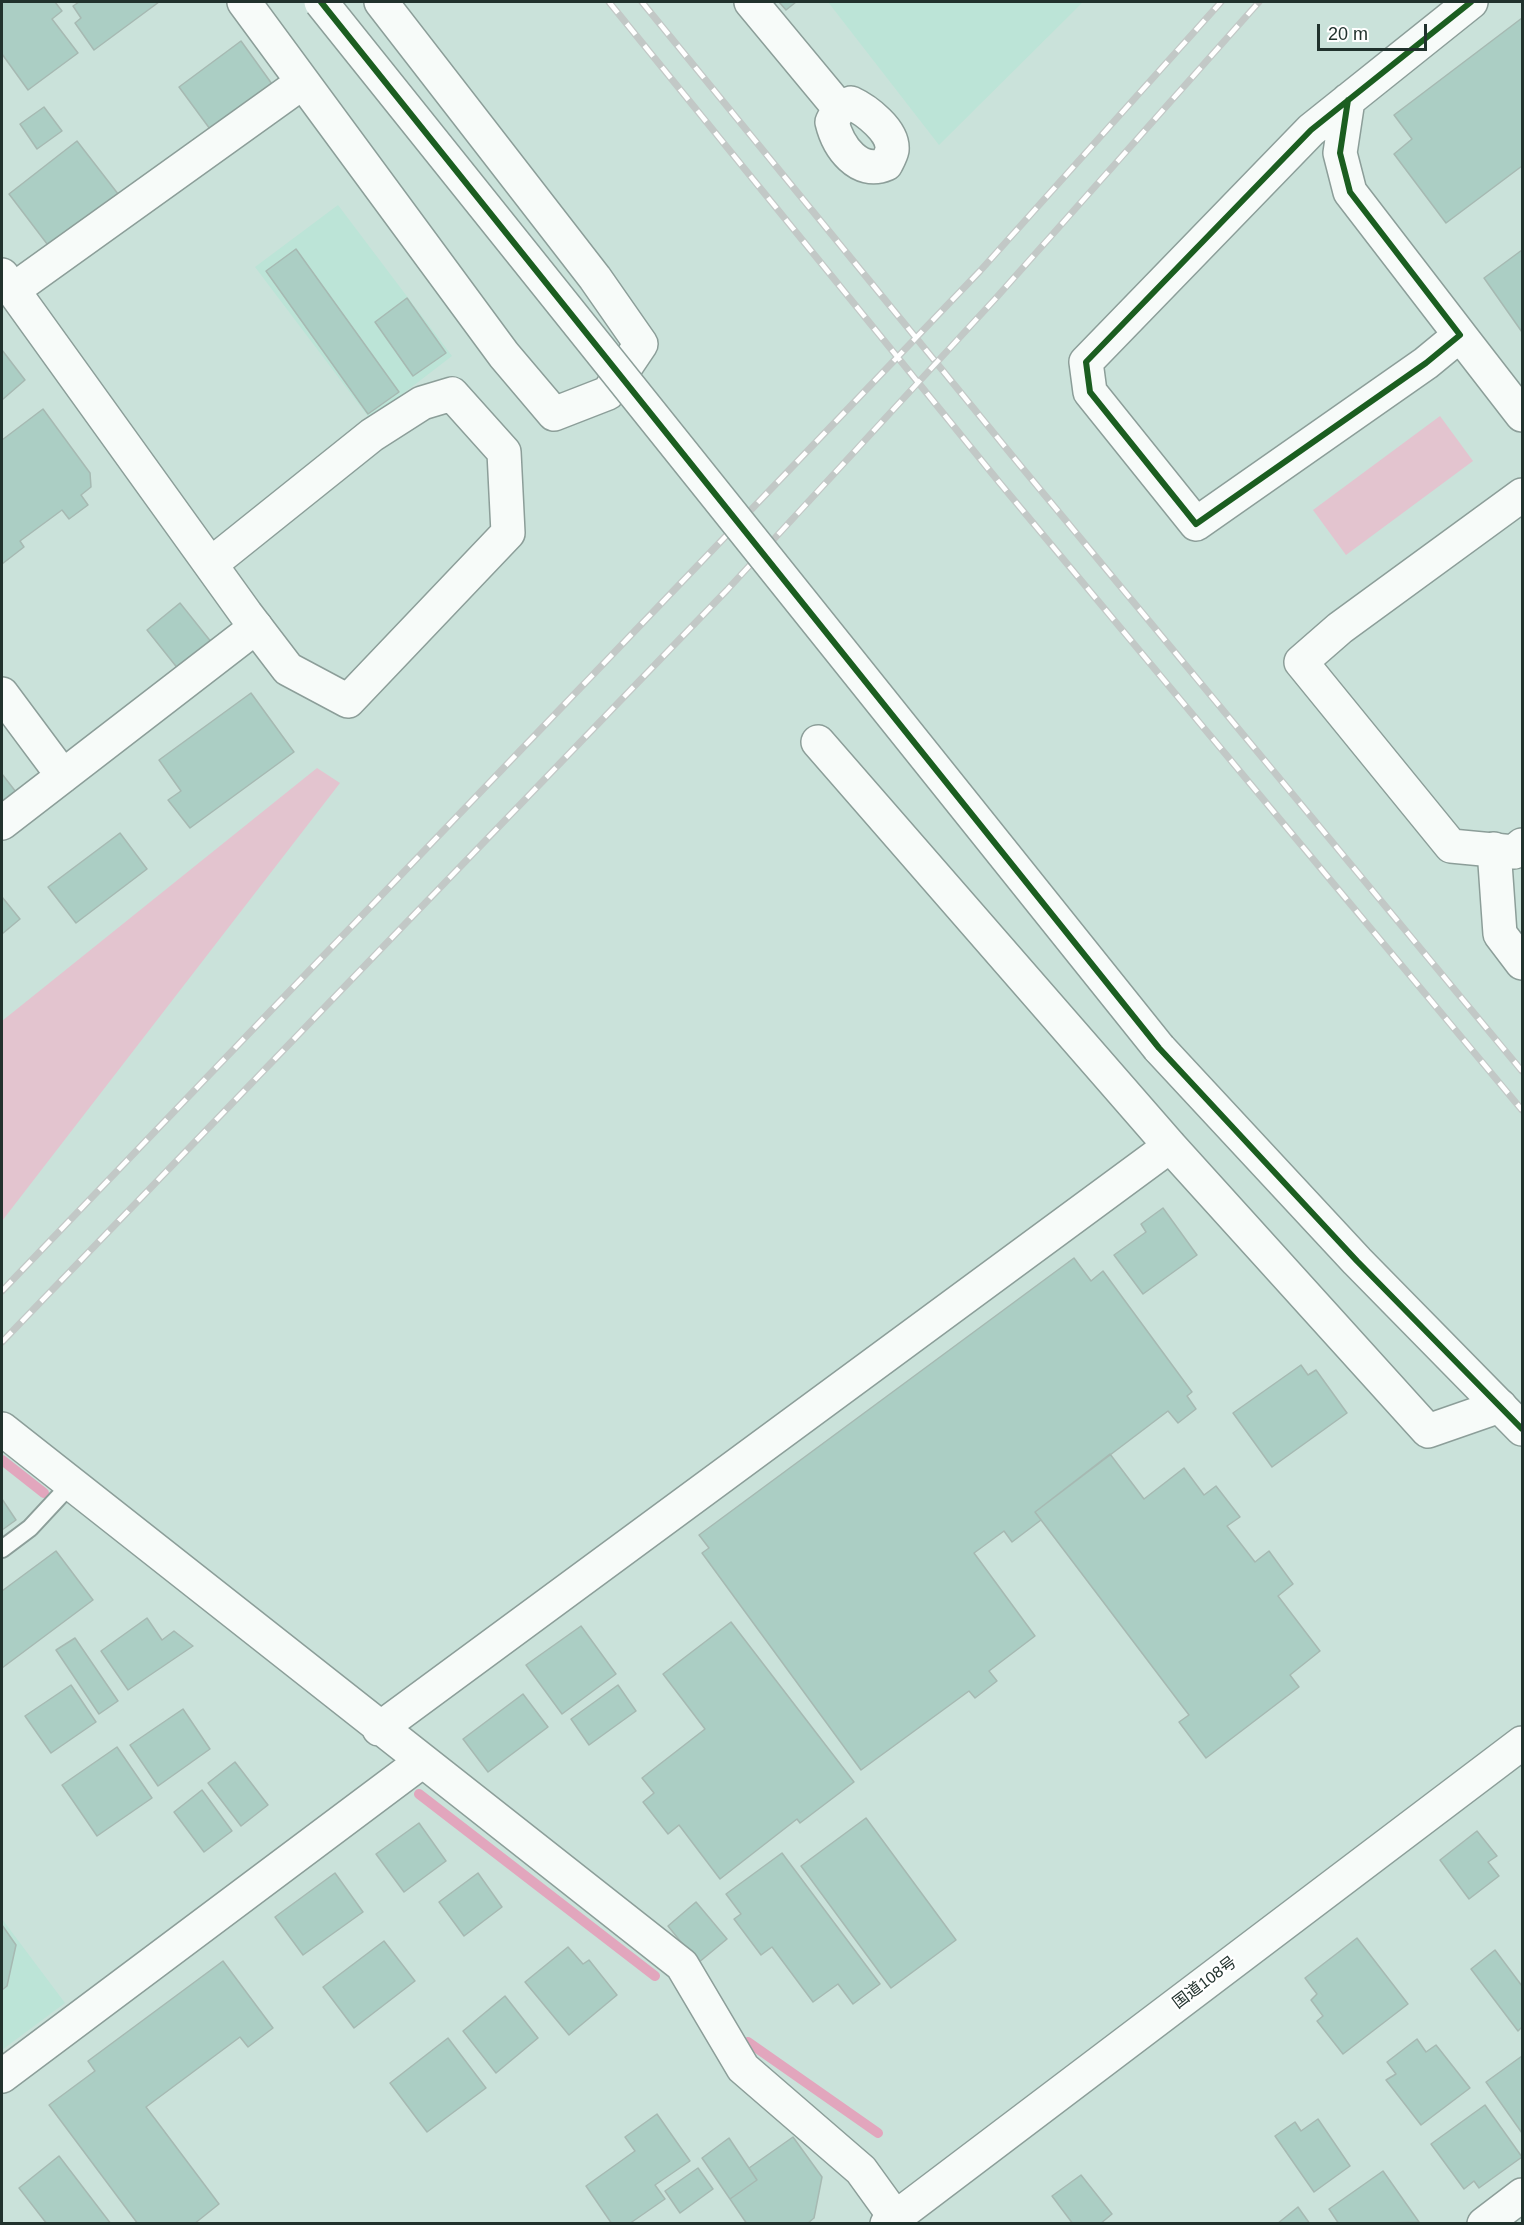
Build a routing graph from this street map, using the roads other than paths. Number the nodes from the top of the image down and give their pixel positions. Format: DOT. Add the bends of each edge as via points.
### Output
graph roads {
  1 [pos="244,2"];
  2 [pos="321,2"];
  3 [pos="381,2"];
  4 [pos="752,2"];
  5 [pos="1471,2"];
  6 [pos="303,82"];
  7 [pos="1348,100"];
  8 [pos="839,108"];
  9 [pos="7,283"];
  10 [pos="1460,335"];
  11 [pos="1522,415"];
  12 [pos="1522,495"];
  13 [pos="211,564"];
  14 [pos="256,627"];
  15 [pos="2,694"];
  16 [pos="818,742"];
  17 [pos="63,776"];
  18 [pos="2,823"];
  19 [pos="1508,847"];
  20 [pos="1522,963"];
  21 [pos="1170,1146"];
  22 [pos="1500,1406"];
  23 [pos="2,1429"];
  24 [pos="1522,1430"];
  25 [pos="70,1485"];
  26 [pos="2,1549"];
  27 [pos="379,1729"];
  28 [pos="1522,1743"];
  29 [pos="421,1762"];
  30 [pos="2,2076"];
  31 [pos="1522,2195"];
  32 [pos="894,2221"];
  33 [pos="1484,2223"];
  1 -- 6 [label="main road"];
  2 -- 22 [label="main road, bridge" via="1159,1048 1357,1261"];
  3 -- 6 [label="main road" via="595,278 641,344 608,393 554,414 504,355"];
  4 -- 8 [label="main road"];
  5 -- 7 [label="main road"];
  6 -- 9 [label="main road"];
  7 -- 10 [label="main road" via="1340,153 1350,192"];
  7 -- 10 [label="main road" via="1311,130 1086,362 1090,392 1196,524"];
  9 -- 13 [label="main road"];
  10 -- 11 [label="main road"];
  12 -- 19 [label="main road" via="1340,628 1301,662 1451,846"];
  13 -- 14 [label="main road"];
  13 -- 14 [label="main road" via="372,435 422,403 452,394 504,452 507,532 348,701 288,669"];
  14 -- 17 [label="main road"];
  15 -- 17 [label="main road"];
  16 -- 21 [label="main road"];
  17 -- 18 [label="main road"];
  19 -- 20 [label="main road" via="1500,934"];
  21 -- 22 [label="main road" via="1428,1431"];
  21 -- 27 [label="main road"];
  22 -- 24 [label="main road"];
  23 -- 25 [label="main road"];
  25 -- 26 [label="lane" via="30,1528"];
  25 -- 27 [label="main road"];
  27 -- 29 [label="main road"];
  28 -- 32 [label="main road, 国道108号"];
  29 -- 30 [label="main road"];
  29 -- 32 [label="main road" via="682,1965 743,2068 861,2170"];
  31 -- 33 [label="main road"];
}
